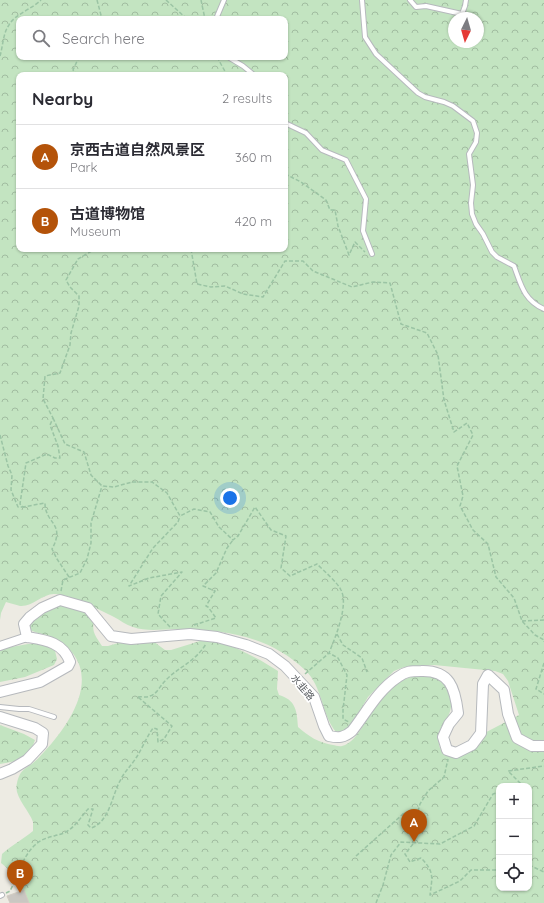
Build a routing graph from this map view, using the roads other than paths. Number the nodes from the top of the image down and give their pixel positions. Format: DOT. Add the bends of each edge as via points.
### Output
graph roads {
  1 [pos="224,0"];
  2 [pos="362,0"];
  3 [pos="410,0"];
  4 [pos="466,0"];
  5 [pos="217,16"];
  6 [pos="233,60"];
  7 [pos="250,72"];
  8 [pos="288,124"];
  9 [pos="370,254"];
  10 [pos="544,309"];
  11 [pos="27,637"];
  12 [pos="0,646"];
  13 [pos="0,692"];
  14 [pos="0,707"];
  15 [pos="0,717"];
  16 [pos="54,717"];
  17 [pos="544,746"];
  18 [pos="0,774"];
  1 -- 5 [label="lane"];
  2 -- 10 [label="lane" via="365,37 376,54 418,93 452,106 472,121 478,133 469,154 474,219 492,252 514,266 528,298"];
  3 -- 4 [label="lane" via="416,7 426,6 462,14"];
  6 -- 7 [label="lane"];
  8 -- 9 [label="lane" via="306,132 322,150 346,160 366,199 363,230"];
  11 -- 12 [label="street"];
  11 -- 13 [label="street" via="49,640 62,648 70,662 68,666 40,682"];
  11 -- 17 [label="street, 水韭路" via="24,624 30,617 60,600 88,608 111,636 131,639 190,634 211,636 246,645 269,654 299,680 314,697 329,736 337,738 347,736 383,690 398,677 408,671 432,670 442,674 450,683 456,700 458,713 443,736 446,750 456,753 472,745 481,733 483,684 488,675 504,690 508,714 517,738 532,746"];
  14 -- 16 [label="lane" via="29,709"];
  15 -- 18 [label="street" via="43,733 42,744 27,760"];
}
